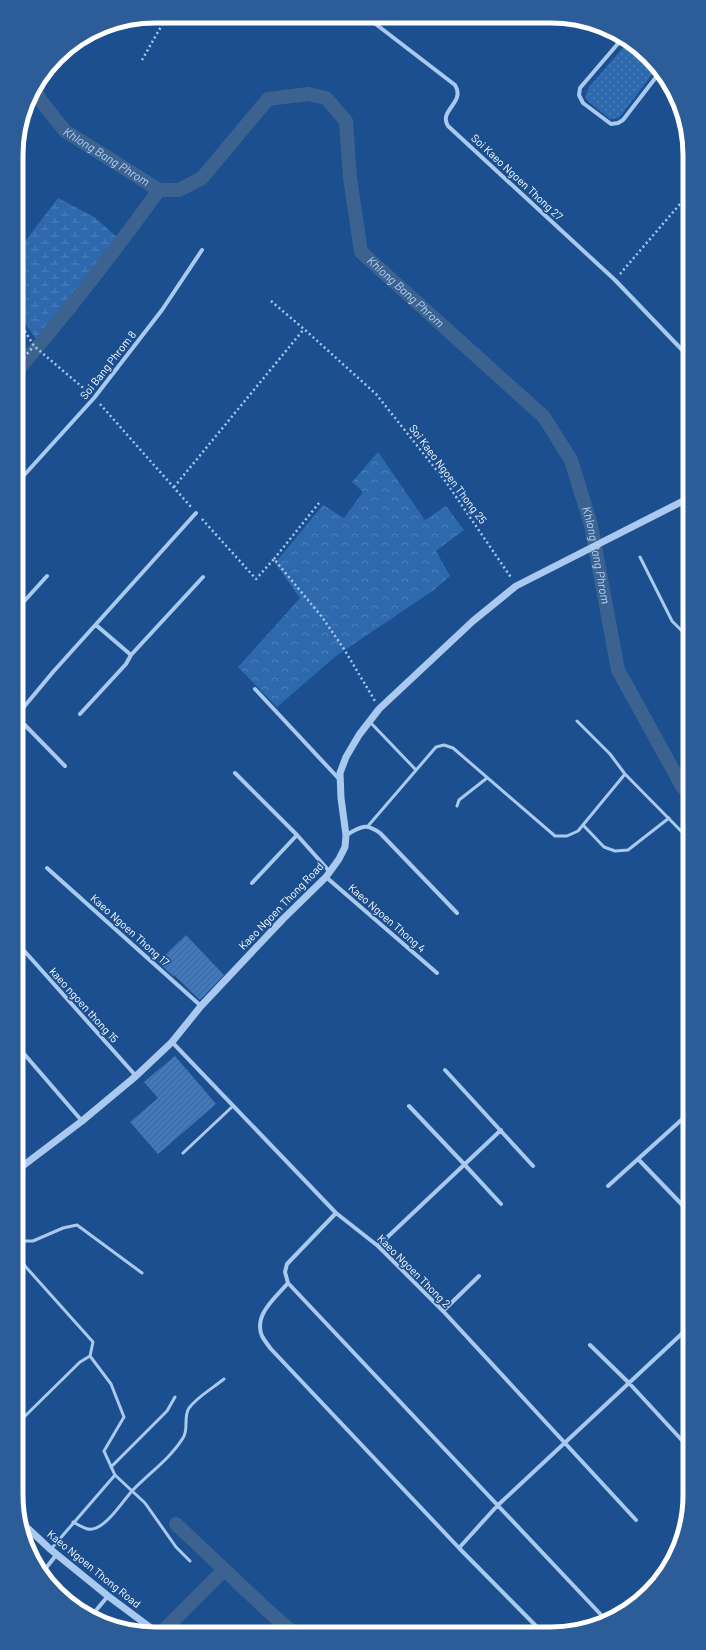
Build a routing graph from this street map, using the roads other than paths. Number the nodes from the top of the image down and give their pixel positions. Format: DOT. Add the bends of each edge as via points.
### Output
graph roads {
  1 [pos="374,23"];
  2 [pos="619,42"];
  3 [pos="657,76"];
  4 [pos="202,250"];
  5 [pos="683,351"];
  6 [pos="23,476"];
  7 [pos="683,501"];
  8 [pos="196,513"];
  9 [pos="640,557"];
  10 [pos="47,576"];
  11 [pos="203,577"];
  12 [pos="23,602"];
  13 [pos="96,625"];
  14 [pos="683,632"];
  15 [pos="131,655"];
  16 [pos="255,689"];
  17 [pos="23,708"];
  18 [pos="80,714"];
  19 [pos="577,721"];
  20 [pos="370,722"];
  21 [pos="23,723"];
  22 [pos="64,766"];
  23 [pos="416,770"];
  24 [pos="235,773"];
  25 [pos="625,774"];
  26 [pos="487,778"];
  27 [pos="341,780"];
  28 [pos="457,806"];
  29 [pos="669,818"];
  30 [pos="583,825"];
  31 [pos="368,826"];
  32 [pos="682,832"];
  33 [pos="297,835"];
  34 [pos="346,835"];
  35 [pos="47,868"];
  36 [pos="328,874"];
  37 [pos="252,883"];
  38 [pos="457,913"];
  39 [pos="23,949"];
  40 [pos="437,973"];
  41 [pos="201,1006"];
  42 [pos="172,1042"];
  43 [pos="23,1053"];
  44 [pos="445,1070"];
  45 [pos="136,1076"];
  46 [pos="233,1106"];
  47 [pos="409,1106"];
  48 [pos="683,1119"];
  49 [pos="82,1121"];
  50 [pos="501,1130"];
  51 [pos="183,1153"];
  52 [pos="639,1160"];
  53 [pos="464,1164"];
  54 [pos="23,1166"];
  55 [pos="533,1166"];
  56 [pos="608,1186"];
  57 [pos="501,1204"];
  58 [pos="683,1206"];
  59 [pos="336,1213"];
  60 [pos="23,1241"];
  61 [pos="378,1246"];
  62 [pos="23,1262"];
  63 [pos="142,1274"];
  64 [pos="479,1276"];
  65 [pos="288,1283"];
  66 [pos="443,1311"];
  67 [pos="683,1333"];
  68 [pos="590,1345"];
  69 [pos="90,1356"];
  70 [pos="224,1379"];
  71 [pos="629,1383"];
  72 [pos="175,1397"];
  73 [pos="23,1418"];
  74 [pos="683,1441"];
  75 [pos="564,1443"];
  76 [pos="111,1467"];
  77 [pos="115,1475"];
  78 [pos="133,1490"];
  79 [pos="497,1506"];
  80 [pos="636,1520"];
  81 [pos="73,1522"];
  82 [pos="27,1528"];
  83 [pos="459,1548"];
  84 [pos="50,1550"];
  85 [pos="57,1554"];
  86 [pos="190,1562"];
  87 [pos="45,1569"];
  88 [pos="108,1596"];
  89 [pos="95,1612"];
  90 [pos="603,1617"];
  91 [pos="148,1627"];
  92 [pos="537,1627"];
  1 -- 5 [label="street, Soi Kaeo Ngoen Thong 27" via="458,90 459,95 446,117 448,126 614,280"];
  2 -- 3 [label="street" via="580,88 579,95 583,103 611,124 618,123"];
  4 -- 6 [label="street, Soi Bang Phrom 8" via="162,310 94,398"];
  7 -- 20 [label="street, Kaeo Ngoen Thong Road" via="516,586 472,621 379,709"];
  8 -- 13 [label="street"];
  9 -- 14 [label="lane" via="672,621"];
  10 -- 12 [label="street"];
  11 -- 15 [label="street"];
  13 -- 15 [label="street"];
  13 -- 17 [label="street"];
  15 -- 18 [label="street" via="126,664"];
  16 -- 27 [label="street"];
  19 -- 25 [label="lane" via="610,754"];
  20 -- 23 [label="lane"];
  20 -- 27 [label="street, Kaeo Ngoen Thong Road" via="346,757 340,773"];
  21 -- 22 [label="street"];
  23 -- 26 [label="lane" via="436,747 444,745 453,748"];
  23 -- 31 [label="lane"];
  24 -- 33 [label="street, Kaeo Ngoen Thong 4"];
  25 -- 29 [label="lane"];
  25 -- 30 [label="lane"];
  26 -- 28 [label="lane" via="459,800"];
  26 -- 30 [label="lane" via="555,836 567,836 578,831"];
  27 -- 34 [label="street, Kaeo Ngoen Thong Road"];
  29 -- 30 [label="lane" via="628,850 615,851 604,847"];
  29 -- 32 [label="lane"];
  31 -- 34 [label="street"];
  31 -- 38 [label="street" via="380,833"];
  33 -- 36 [label="street, Kaeo Ngoen Thong 4"];
  33 -- 37 [label="street"];
  34 -- 36 [label="street, Kaeo Ngoen Thong Road" via="345,847"];
  35 -- 41 [label="street, Kaeo Ngoen Thong 17"];
  36 -- 40 [label="street, Kaeo Ngoen Thong 4"];
  36 -- 41 [label="street, Kaeo Ngoen Thong Road"];
  39 -- 45 [label="street, kaeo ngoen thong 15"];
  41 -- 42 [label="street, Kaeo Ngoen Thong Road"];
  42 -- 45 [label="street, Kaeo Ngoen Thong Road"];
  42 -- 46 [label="street, Kaeo Ngoen Thong 2"];
  43 -- 49 [label="street"];
  44 -- 50 [label="street"];
  45 -- 49 [label="street, Kaeo Ngoen Thong Road"];
  46 -- 51 [label="lane"];
  46 -- 59 [label="street, Kaeo Ngoen Thong 2"];
  47 -- 53 [label="street"];
  48 -- 52 [label="street"];
  49 -- 54 [label="street, Kaeo Ngoen Thong Road"];
  50 -- 53 [label="street"];
  50 -- 55 [label="street"];
  52 -- 56 [label="street"];
  52 -- 58 [label="street"];
  53 -- 57 [label="street"];
  53 -- 61 [label="street"];
  59 -- 61 [label="street, Kaeo Ngoen Thong 2"];
  59 -- 65 [label="street" via="287,1264 285,1272"];
  60 -- 63 [label="lane" via="33,1241 77,1225"];
  61 -- 66 [label="street, Kaeo Ngoen Thong 2"];
  62 -- 69 [label="lane" via="93,1342"];
  64 -- 66 [label="street"];
  65 -- 79 [label="street"];
  65 -- 83 [label="street" via="261,1316 262,1336 271,1349"];
  66 -- 75 [label="street, Kaeo Ngoen Thong 2"];
  67 -- 71 [label="street"];
  68 -- 71 [label="street"];
  69 -- 73 [label="lane" via="80,1362"];
  69 -- 76 [label="lane" via="111,1384 124,1417 104,1451"];
  70 -- 78 [label="lane" via="187,1410 184,1436 173,1452"];
  71 -- 74 [label="street"];
  71 -- 75 [label="street"];
  72 -- 76 [label="lane" via="167,1411"];
  75 -- 79 [label="street"];
  75 -- 80 [label="street, Kaeo Ngoen Thong 2"];
  76 -- 77 [label="lane"];
  77 -- 78 [label="lane"];
  77 -- 81 [label="lane"];
  78 -- 81 [label="lane" via="103,1524 96,1528 89,1530"];
  78 -- 86 [label="lane"];
  79 -- 83 [label="street"];
  79 -- 90 [label="street"];
  81 -- 84 [label="lane"];
  82 -- 84 [label="street, Kaeo Ngoen Thong Road"];
  83 -- 92 [label="street"];
  84 -- 85 [label="street, Kaeo Ngoen Thong Road"];
  85 -- 87 [label="street"];
  85 -- 88 [label="street, Kaeo Ngoen Thong Road"];
  88 -- 89 [label="street"];
  88 -- 91 [label="street, Kaeo Ngoen Thong Road"];
}
